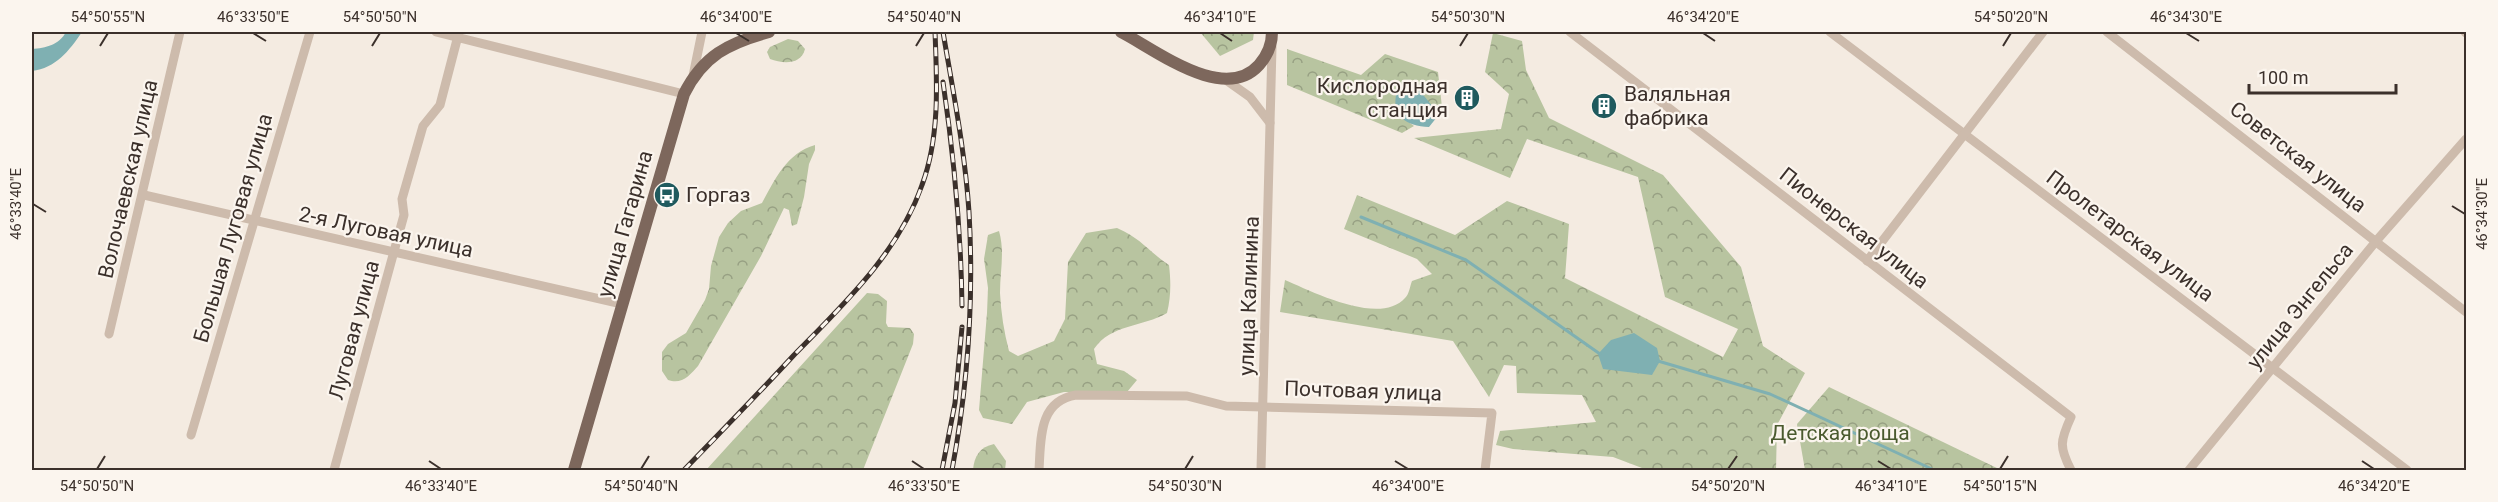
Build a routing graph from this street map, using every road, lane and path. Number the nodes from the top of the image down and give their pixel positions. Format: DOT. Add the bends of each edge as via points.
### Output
graph roads {
  1 [pos="180,32"];
  2 [pos="310,32"];
  3 [pos="436,32"];
  4 [pos="702,32"];
  5 [pos="769,32"];
  6 [pos="1121,32"];
  7 [pos="1570,32"];
  8 [pos="1830,32"];
  9 [pos="2043,32"];
  10 [pos="2107,32"];
  11 [pos="459,34"];
  12 [pos="1272,34"];
  13 [pos="692,77"];
  14 [pos="1226,80"];
  15 [pos="684,94"];
  16 [pos="1270,123"];
  17 [pos="1965,134"];
  18 [pos="2466,139"];
  19 [pos="144,195"];
  20 [pos="252,221"];
  21 [pos="2377,240"];
  22 [pos="394,251"];
  23 [pos="1867,261"];
  24 [pos="622,304"];
  25 [pos="2466,312"];
  26 [pos="109,334"];
  27 [pos="2274,368"];
  28 [pos="1264,406"];
  29 [pos="191,435"];
  30 [pos="334,471"];
  31 [pos="574,471"];
  32 [pos="1039,471"];
  33 [pos="1261,471"];
  34 [pos="1485,471"];
  35 [pos="2071,471"];
  36 [pos="2189,471"];
  37 [pos="2407,471"];
  1 -- 19 [label="street, Волочаевская улица"];
  2 -- 20 [label="street, Большая Луговая улица"];
  3 -- 11 [label="street"];
  4 -- 13 [label="street"];
  5 -- 13 [label="main road, улица Гагарина" via="744,38 722,50"];
  6 -- 14 [label="main road" via="1199,75"];
  7 -- 23 [label="street, Пионерская улица"];
  8 -- 17 [label="street, Пролетарская улица"];
  9 -- 17 [label="street"];
  10 -- 21 [label="street, Советская улица"];
  11 -- 15 [label="street"];
  11 -- 22 [label="street, Луговая улица" via="440,105 423,126 402,199 404,215"];
  12 -- 14 [label="main road" via="1269,51 1256,68"];
  12 -- 16 [label="street, улица Калинина"];
  13 -- 15 [label="main road, улица Гагарина"];
  14 -- 16 [label="street" via="1250,98"];
  15 -- 24 [label="main road, улица Гагарина"];
  16 -- 28 [label="street, улица Калинина"];
  17 -- 23 [label="street"];
  17 -- 27 [label="street, Пролетарская улица"];
  18 -- 21 [label="street, улица Энгельса"];
  19 -- 20 [label="street, 2-я Луговая улица"];
  19 -- 26 [label="street, Волочаевская улица"];
  20 -- 22 [label="street, 2-я Луговая улица"];
  20 -- 29 [label="street, Большая Луговая улица"];
  21 -- 25 [label="street, Советская улица"];
  21 -- 27 [label="street, улица Энгельса"];
  22 -- 24 [label="street, 2-я Луговая улица"];
  22 -- 30 [label="street, Луговая улица"];
  23 -- 35 [label="street, Пионерская улица" via="2071,417 2063,434 2062,452"];
  24 -- 31 [label="main road, улица Гагарина"];
  27 -- 36 [label="street, улица Энгельса"];
  27 -- 37 [label="street, Пролетарская улица"];
  28 -- 32 [label="street, Почтовая улица" via="1226,406 1187,396 1064,397 1049,411 1042,432"];
  28 -- 33 [label="street, улица Калинина"];
  28 -- 34 [label="street, Почтовая улица" via="1492,413"];
}
